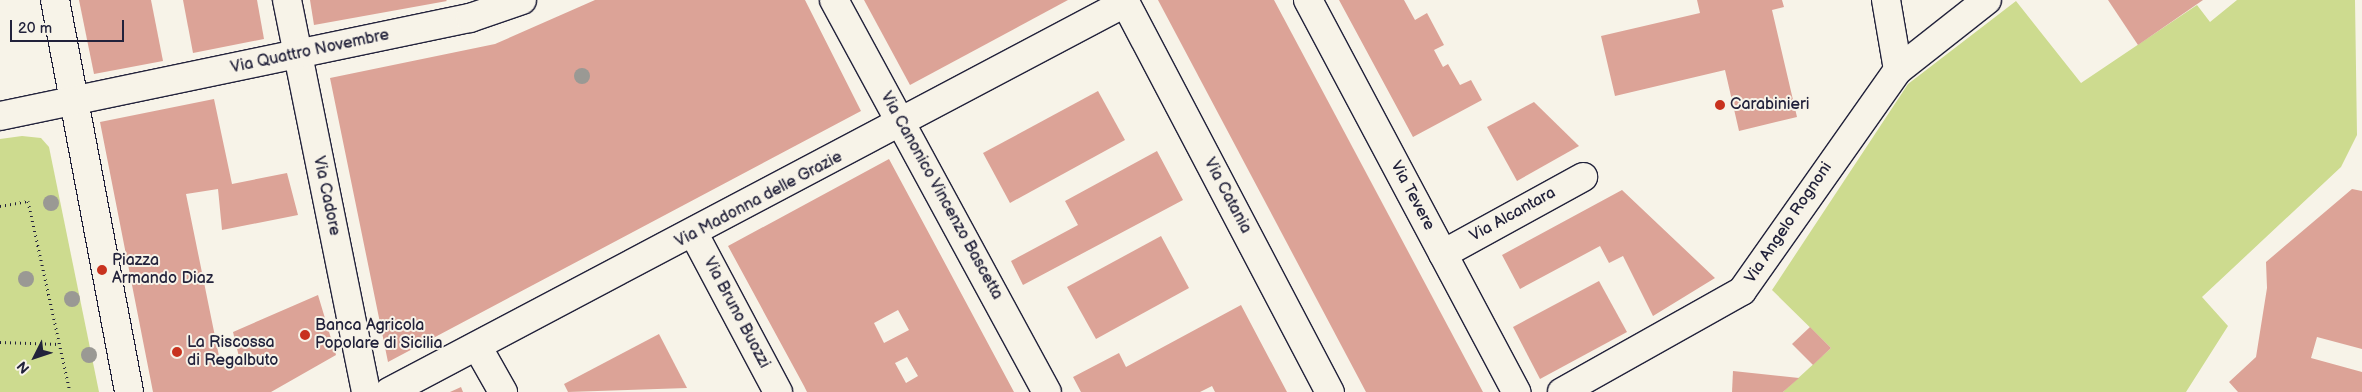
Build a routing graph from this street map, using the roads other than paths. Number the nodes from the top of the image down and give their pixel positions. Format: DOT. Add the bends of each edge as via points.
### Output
graph roads {
  1 [pos="55,0"];
  2 [pos="286,0"];
  3 [pos="522,0"];
  4 [pos="834,0"];
  5 [pos="1308,0"];
  6 [pos="1886,0"];
  7 [pos="1986,0"];
  8 [pos="1124,2"];
  9 [pos="297,55"];
  10 [pos="1898,70"];
  11 [pos="86,99"];
  12 [pos="0,116"];
  13 [pos="902,124"];
  14 [pos="1583,177"];
  15 [pos="694,234"];
  16 [pos="1443,254"];
  17 [pos="477,346"];
  18 [pos="130,392"];
  19 [pos="366,392"];
  20 [pos="389,392"];
  21 [pos="503,392"];
  22 [pos="778,392"];
  23 [pos="1047,392"];
  24 [pos="1330,392"];
  25 [pos="1516,392"];
  26 [pos="1562,392"];
  1 -- 11 [label="street"];
  2 -- 9 [label="street, Via Cadore"];
  3 -- 9 [label="street, Via Quattro Novembre" via="470,18"];
  4 -- 13 [label="street, Via Canonico Vincenzo Bascetta"];
  5 -- 16 [label="street, Via Tevere"];
  6 -- 10 [label="street"];
  7 -- 10 [label="street, Via Angelo Rognoni"];
  8 -- 13 [label="street, Via Madonna delle Grazie"];
  8 -- 24 [label="street, Via Catania"];
  9 -- 11 [label="street, Via Quattro Novembre"];
  9 -- 19 [label="street, Via Cadore"];
  10 -- 26 [label="street, Via Angelo Rognoni" via="1742,291"];
  11 -- 12 [label="street, Via Quattro Novembre"];
  11 -- 18 [label="street"];
  13 -- 15 [label="street, Via Madonna delle Grazie"];
  13 -- 23 [label="street, Via Canonico Vincenzo Bascetta"];
  14 -- 16 [label="street, Via Alcantara"];
  15 -- 17 [label="street, Via Madonna delle Grazie"];
  15 -- 22 [label="street, Via Bruno Buozzi"];
  16 -- 25 [label="street, Via Tevere"];
  17 -- 20 [label="street, Via Madonna delle Grazie"];
  17 -- 21 [label="street"];
}
